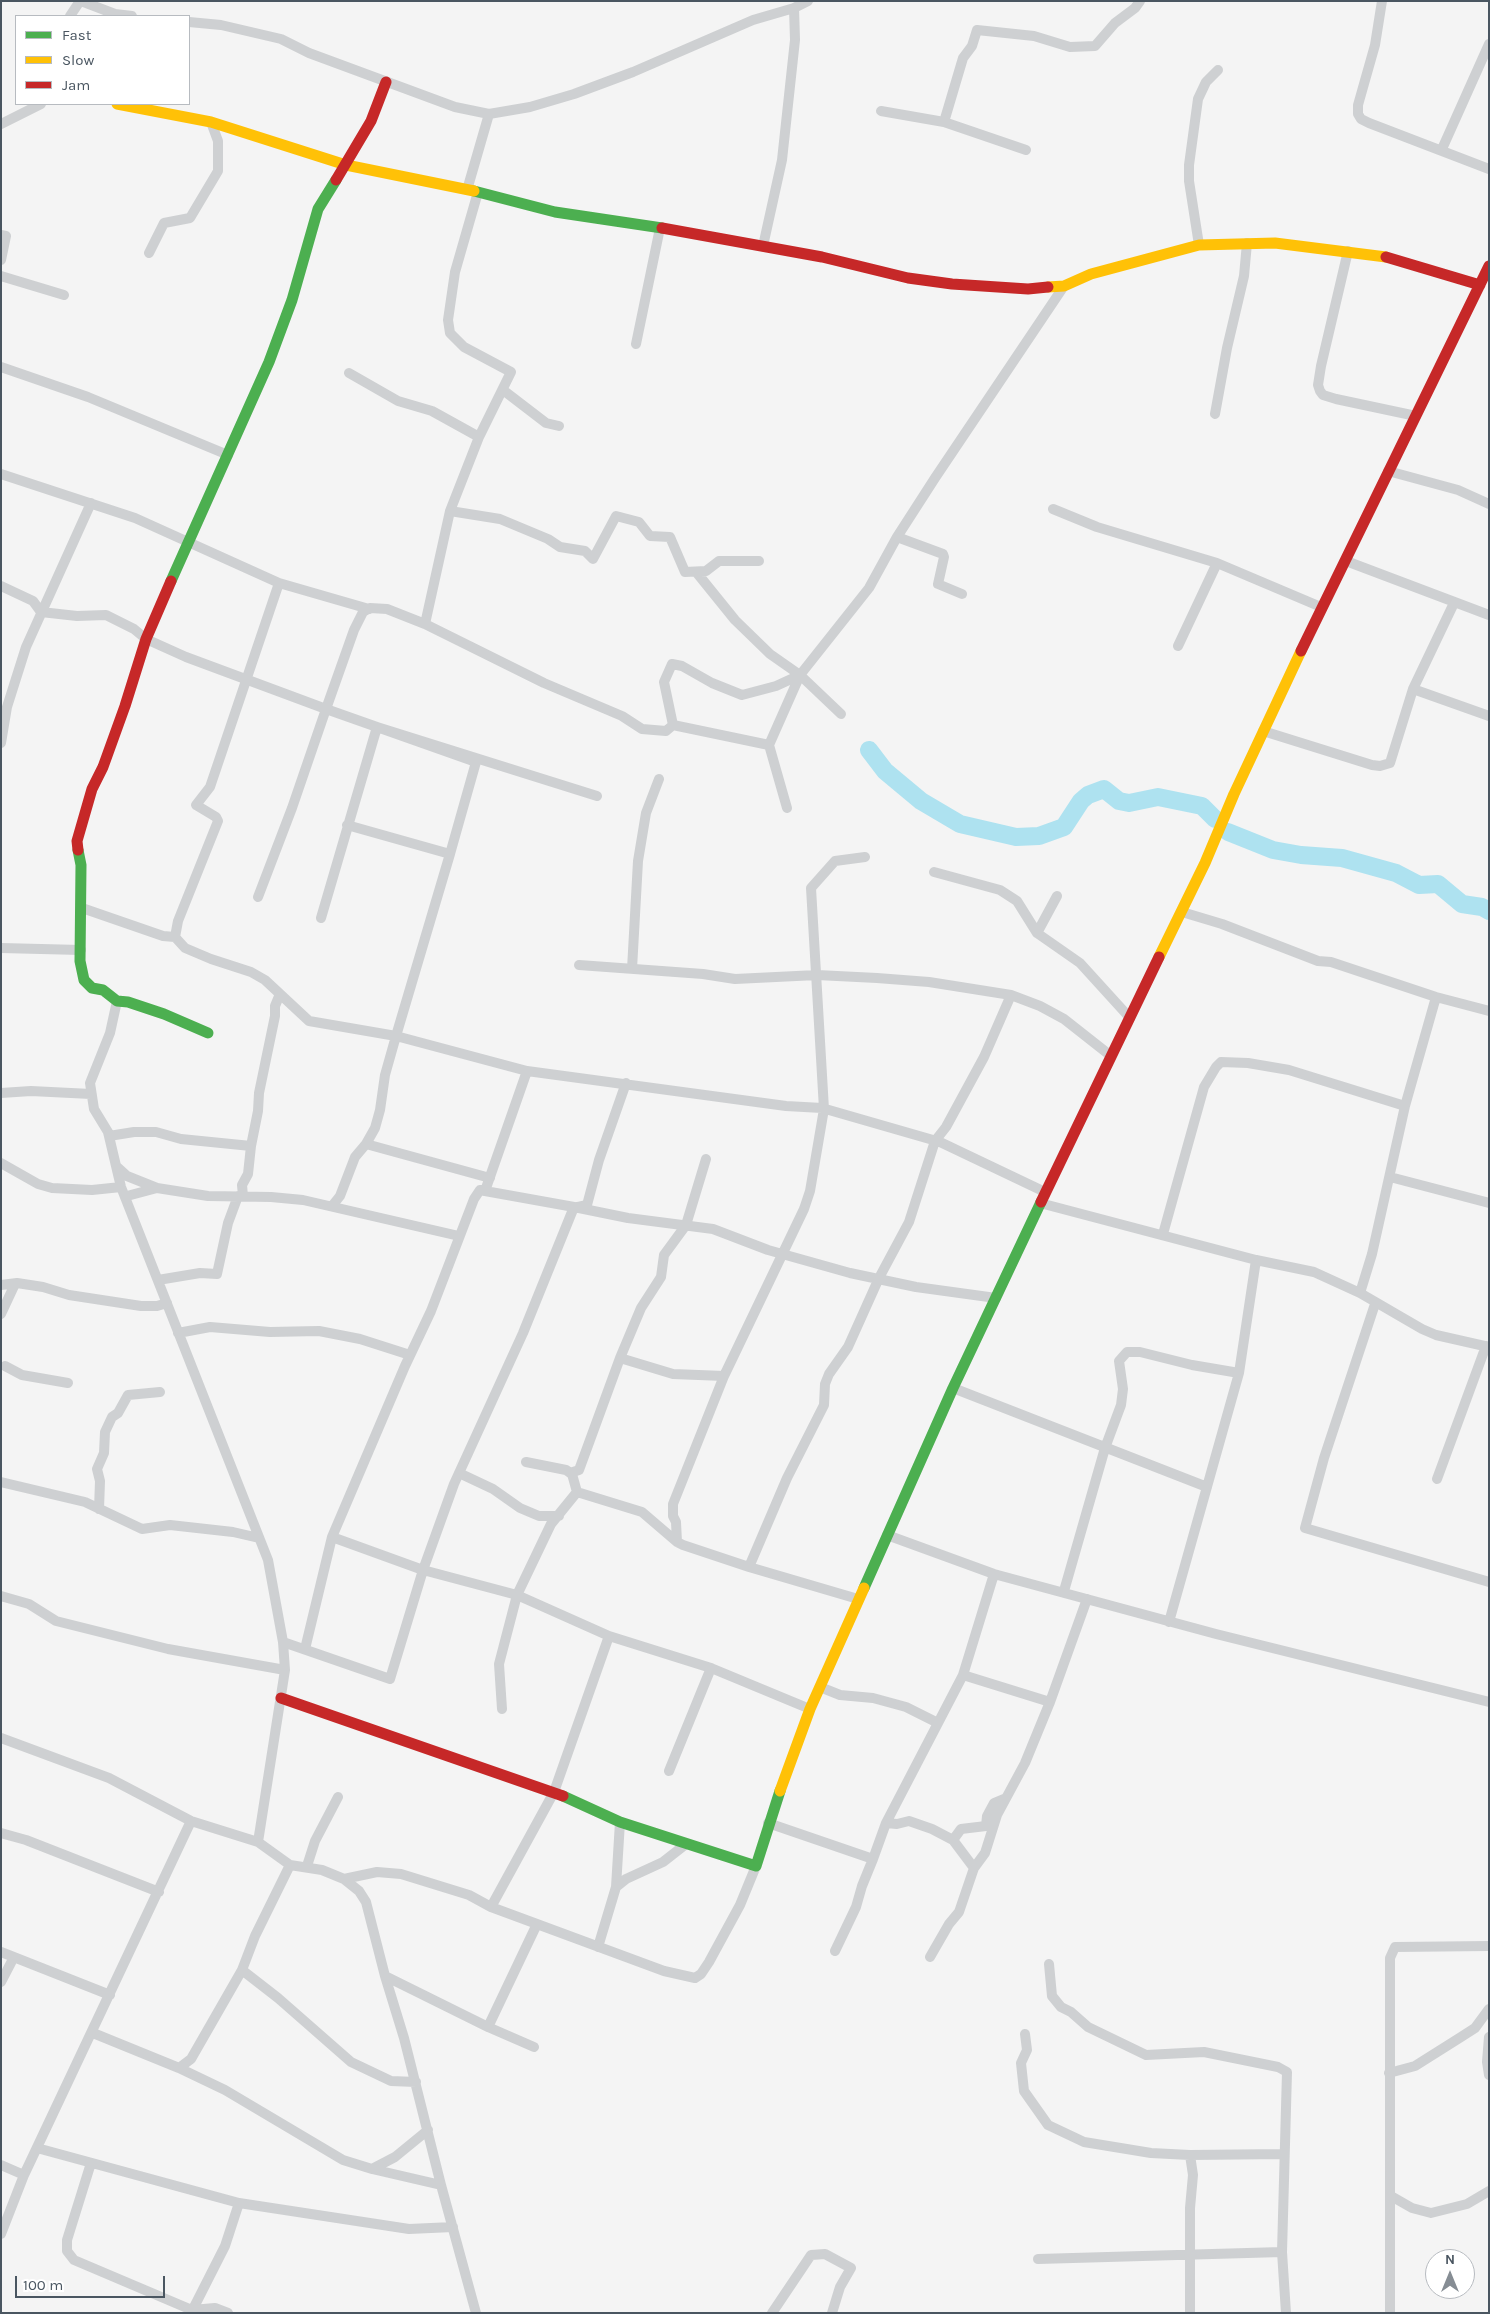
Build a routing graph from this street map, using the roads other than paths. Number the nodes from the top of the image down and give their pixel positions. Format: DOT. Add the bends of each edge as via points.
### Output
graph roads {
  1 [pos="80,1"];
  2 [pos="808,1"];
  3 [pos="1140,1"];
  4 [pos="1382,1"];
  5 [pos="794,8"];
  6 [pos="71,15"];
  7 [pos="124,15"];
  8 [pos="190,22"];
  9 [pos="1489,44"];
  10 [pos="1218,70"];
  11 [pos="386,82"];
  12 [pos="39,105"];
  13 [pos="122,105"];
  14 [pos="881,111"];
  15 [pos="489,114"];
  16 [pos="211,122"];
  17 [pos="944,122"];
  18 [pos="1,124"];
  19 [pos="1442,149"];
  20 [pos="1026,150"];
  21 [pos="346,165"];
  22 [pos="1489,169"];
  23 [pos="473,191"];
  24 [pos="660,228"];
  25 [pos="1,235"];
  26 [pos="1247,243"];
  27 [pos="1199,245"];
  28 [pos="763,246"];
  29 [pos="1348,251"];
  30 [pos="149,253"];
  31 [pos="1,260"];
  32 [pos="1489,266"];
  33 [pos="1,276"];
  34 [pos="1480,285"];
  35 [pos="1064,286"];
  36 [pos="64,295"];
  37 [pos="636,344"];
  38 [pos="1,367"];
  39 [pos="349,372"];
  40 [pos="503,390"];
  41 [pos="1215,414"];
  42 [pos="1416,416"];
  43 [pos="559,426"];
  44 [pos="478,437"];
  45 [pos="228,455"];
  46 [pos="1388,471"];
  47 [pos="1,474"];
  48 [pos="92,503"];
  49 [pos="1489,504"];
  50 [pos="1054,509"];
  51 [pos="450,511"];
  52 [pos="897,537"];
  53 [pos="187,543"];
  54 [pos="759,561"];
  55 [pos="1346,561"];
  56 [pos="1217,563"];
  57 [pos="697,572"];
  58 [pos="279,583"];
  59 [pos="1,586"];
  60 [pos="962,594"];
  61 [pos="1454,603"];
  62 [pos="1321,607"];
  63 [pos="369,609"];
  64 [pos="41,612"];
  65 [pos="1489,615"];
  66 [pos="424,624"];
  67 [pos="146,639"];
  68 [pos="1178,646"];
  69 [pos="800,675"];
  70 [pos="248,680"];
  71 [pos="1413,689"];
  72 [pos="4,706"];
  73 [pos="326,709"];
  74 [pos="841,714"];
  75 [pos="1489,716"];
  76 [pos="673,725"];
  77 [pos="377,727"];
  78 [pos="1263,731"];
  79 [pos="1,743"];
  80 [pos="769,745"];
  81 [pos="659,779"];
  82 [pos="597,796"];
  83 [pos="787,808"];
  84 [pos="347,824"];
  85 [pos="450,854"];
  86 [pos="865,857"];
  87 [pos="934,872"];
  88 [pos="1057,896"];
  89 [pos="258,897"];
  90 [pos="82,908"];
  91 [pos="1182,912"];
  92 [pos="321,918"];
  93 [pos="1037,933"];
  94 [pos="175,937"];
  95 [pos="1,948"];
  96 [pos="81,950"];
  97 [pos="579,965"];
  98 [pos="632,969"];
  99 [pos="817,974"];
  100 [pos="280,994"];
  101 [pos="1011,995"];
  102 [pos="1436,997"];
  103 [pos="117,1001"];
  104 [pos="1489,1011"];
  105 [pos="1130,1018"];
  106 [pos="208,1033"];
  107 [pos="396,1036"];
  108 [pos="1111,1056"];
  109 [pos="527,1072"];
  110 [pos="626,1083"];
  111 [pos="1,1093"];
  112 [pos="91,1094"];
  113 [pos="1405,1106"];
  114 [pos="824,1109"];
  115 [pos="109,1136"];
  116 [pos="935,1141"];
  117 [pos="366,1144"];
  118 [pos="251,1146"];
  119 [pos="706,1159"];
  120 [pos="1,1163"];
  121 [pos="116,1166"];
  122 [pos="1390,1177"];
  123 [pos="490,1178"];
  124 [pos="122,1187"];
  125 [pos="157,1188"];
  126 [pos="486,1190"];
  127 [pos="127,1196"];
  128 [pos="240,1196"];
  129 [pos="1042,1198"];
  130 [pos="1489,1203"];
  131 [pos="332,1206"];
  132 [pos="574,1207"];
  133 [pos="686,1225"];
  134 [pos="1163,1234"];
  135 [pos="459,1236"];
  136 [pos="781,1253"];
  137 [pos="1256,1260"];
  138 [pos="879,1278"];
  139 [pos="158,1280"];
  140 [pos="15,1284"];
  141 [pos="1,1285"];
  142 [pos="1360,1293"];
  143 [pos="996,1298"];
  144 [pos="167,1303"];
  145 [pos="1375,1304"];
  146 [pos="1,1314"];
  147 [pos="178,1333"];
  148 [pos="1487,1347"];
  149 [pos="410,1355"];
  150 [pos="620,1358"];
  151 [pos="2,1369"];
  152 [pos="1238,1373"];
  153 [pos="724,1376"];
  154 [pos="68,1383"];
  155 [pos="953,1388"];
  156 [pos="160,1392"];
  157 [pos="1104,1448"];
  158 [pos="526,1462"];
  159 [pos="459,1473"];
  160 [pos="570,1473"];
  161 [pos="1437,1480"];
  162 [pos="1,1482"];
  163 [pos="1207,1487"];
  164 [pos="577,1492"];
  165 [pos="99,1509"];
  166 [pos="559,1516"];
  167 [pos="887,1534"];
  168 [pos="332,1537"];
  169 [pos="259,1538"];
  170 [pos="677,1542"];
  171 [pos="749,1568"];
  172 [pos="423,1570"];
  173 [pos="994,1574"];
  174 [pos="1489,1582"];
  175 [pos="1064,1591"];
  176 [pos="517,1595"];
  177 [pos="1,1596"];
  178 [pos="858,1598"];
  179 [pos="1087,1599"];
  180 [pos="1169,1622"];
  181 [pos="609,1636"];
  182 [pos="283,1642"];
  183 [pos="305,1649"];
  184 [pos="711,1668"];
  185 [pos="285,1670"];
  186 [pos="963,1675"];
  187 [pos="820,1687"];
  188 [pos="281,1698"];
  189 [pos="1050,1702"];
  190 [pos="1489,1702"];
  191 [pos="502,1709"];
  192 [pos="810,1709"];
  193 [pos="938,1723"];
  194 [pos="1,1738"];
  195 [pos="669,1771"];
  196 [pos="554,1792"];
  197 [pos="338,1798"];
  198 [pos="1006,1798"];
  199 [pos="191,1821"];
  200 [pos="620,1822"];
  201 [pos="768,1823"];
  202 [pos="886,1823"];
  203 [pos="1,1834"];
  204 [pos="953,1840"];
  205 [pos="258,1842"];
  206 [pos="686,1844"];
  207 [pos="873,1859"];
  208 [pos="290,1865"];
  209 [pos="306,1866"];
  210 [pos="756,1866"];
  211 [pos="974,1868"];
  212 [pos="344,1879"];
  213 [pos="616,1887"];
  214 [pos="159,1892"];
  215 [pos="491,1907"];
  216 [pos="537,1924"];
  217 [pos="1489,1946"];
  218 [pos="598,1947"];
  219 [pos="835,1951"];
  220 [pos="1,1952"];
  221 [pos="14,1957"];
  222 [pos="930,1957"];
  223 [pos="1049,1964"];
  224 [pos="242,1970"];
  225 [pos="385,1976"];
  226 [pos="1,1982"];
  227 [pos="110,1995"];
  228 [pos="1489,2008"];
  229 [pos="488,2027"];
  230 [pos="93,2033"];
  231 [pos="1025,2034"];
  232 [pos="1489,2037"];
  233 [pos="534,2047"];
  234 [pos="179,2068"];
  235 [pos="1389,2073"];
  236 [pos="1489,2075"];
  237 [pos="416,2082"];
  238 [pos="428,2130"];
  239 [pos="37,2148"];
  240 [pos="1284,2154"];
  241 [pos="1190,2155"];
  242 [pos="91,2163"];
  243 [pos="1,2165"];
  244 [pos="372,2169"];
  245 [pos="24,2175"];
  246 [pos="440,2185"];
  247 [pos="1489,2192"];
  248 [pos="1391,2196"];
  249 [pos="238,2203"];
  250 [pos="453,2227"];
  251 [pos="1,2234"];
  252 [pos="1282,2252"];
  253 [pos="1191,2254"];
  254 [pos="1038,2259"];
  255 [pos="192,2311"];
  256 [pos="228,2313"];
  257 [pos="476,2313"];
  258 [pos="772,2313"];
  259 [pos="832,2313"];
  260 [pos="1190,2313"];
  261 [pos="1286,2313"];
  262 [pos="1390,2313"];
  1 -- 6 [label="street"];
  1 -- 7 [label="street"];
  2 -- 5 [label="street"];
  3 -- 17 [label="street" via="1095,46 1070,47 1034,36 977,30 972,46 963,58"];
  4 -- 19 [label="street" via="1358,114 1369,123"];
  5 -- 15 [label="street" via="753,20 574,94 530,107"];
  5 -- 28 [label="street" via="795,40 783,151"];
  8 -- 11 [label="street" via="221,25 281,39"];
  9 -- 19 [label="street"];
  10 -- 27 [label="street" via="1206,82 1198,99 1189,165"];
  11 -- 15 [label="street" via="455,107"];
  11 -- 21 [label="street" via="371,121"];
  12 -- 18 [label="street"];
  13 -- 16 [label="street"];
  14 -- 17 [label="street"];
  15 -- 23 [label="street"];
  16 -- 21 [label="street"];
  16 -- 30 [label="street" via="218,141 218,171 190,218 164,223"];
  17 -- 20 [label="street"];
  19 -- 22 [label="street"];
  21 -- 23 [label="street"];
  21 -- 45 [label="street" via="318,209 292,300"];
  23 -- 24 [label="street" via="568,214"];
  23 -- 40 [label="street" via="454,272 448,320 450,333 464,347 512,372"];
  24 -- 28 [label="street"];
  24 -- 37 [label="street"];
  25 -- 31 [label="street" via="6,236"];
  26 -- 27 [label="street"];
  26 -- 29 [label="street"];
  26 -- 41 [label="street" via="1244,276"];
  27 -- 35 [label="street" via="1085,276"];
  28 -- 35 [label="street" via="908,278 952,284 1028,289"];
  29 -- 34 [label="street" via="1385,257"];
  29 -- 42 [label="street" via="1321,366 1320,391 1336,399"];
  32 -- 34 [label="street"];
  33 -- 36 [label="street"];
  34 -- 42 [label="street"];
  35 -- 52 [label="street"];
  38 -- 45 [label="street" via="88,397"];
  39 -- 44 [label="street" via="398,402 432,411"];
  40 -- 43 [label="street" via="546,423"];
  40 -- 44 [label="street"];
  42 -- 46 [label="street"];
  44 -- 51 [label="street"];
  45 -- 53 [label="street"];
  46 -- 49 [label="street" via="1458,490"];
  46 -- 55 [label="street"];
  47 -- 48 [label="street"];
  48 -- 53 [label="street" via="135,518"];
  48 -- 64 [label="street"];
  50 -- 56 [label="street" via="1097,527"];
  51 -- 57 [label="street" via="500,519 560,547 585,552 593,559 616,516 639,522 650,536 670,537 684,572"];
  51 -- 66 [label="street"];
  52 -- 60 [label="street" via="942,554 938,584"];
  52 -- 69 [label="street" via="869,588"];
  53 -- 58 [label="street"];
  53 -- 67 [label="street"];
  54 -- 57 [label="street" via="719,561 706,571"];
  55 -- 61 [label="street"];
  55 -- 62 [label="street"];
  56 -- 62 [label="street"];
  56 -- 68 [label="street"];
  57 -- 69 [label="street" via="735,620 770,654"];
  58 -- 63 [label="street"];
  58 -- 70 [label="street"];
  59 -- 64 [label="street" via="33,601"];
  61 -- 65 [label="street"];
  61 -- 71 [label="street"];
  62 -- 78 [label="street"];
  63 -- 66 [label="street" via="387,608"];
  63 -- 73 [label="street" via="359,616"];
  64 -- 67 [label="street" via="106,615"];
  64 -- 72 [label="street"];
  66 -- 76 [label="street" via="544,683 622,716 642,729 666,731"];
  67 -- 70 [label="street"];
  67 -- 90 [label="street" via="77,841"];
  69 -- 74 [label="street"];
  69 -- 76 [label="street" via="776,686 742,695 672,664 664,682"];
  69 -- 80 [label="street"];
  70 -- 73 [label="street"];
  70 -- 94 [label="street" via="210,787 196,804 218,821 178,921"];
  71 -- 75 [label="street"];
  71 -- 78 [label="street" via="1390,763 1380,766"];
  72 -- 79 [label="street"];
  73 -- 77 [label="street"];
  73 -- 89 [label="street"];
  76 -- 80 [label="street"];
  77 -- 82 [label="street"];
  77 -- 84 [label="street"];
  77 -- 85 [label="street" via="476,762"];
  78 -- 91 [label="street"];
  80 -- 83 [label="street"];
  81 -- 98 [label="street" via="646,813 638,861"];
  84 -- 85 [label="street"];
  84 -- 92 [label="street"];
  85 -- 107 [label="street"];
  86 -- 99 [label="street" via="835,861 812,888"];
  87 -- 93 [label="street" via="1000,890 1017,902"];
  88 -- 93 [label="street"];
  90 -- 94 [label="street" via="163,936"];
  90 -- 96 [label="street"];
  91 -- 102 [label="street" via="1318,961"];
  91 -- 105 [label="street"];
  93 -- 105 [label="street" via="1080,963"];
  94 -- 100 [label="street" via="185,948 250,972"];
  95 -- 96 [label="street"];
  96 -- 103 [label="street" via="84,980"];
  97 -- 98 [label="street"];
  98 -- 99 [label="street" via="735,979"];
  99 -- 101 [label="street" via="929,982"];
  99 -- 114 [label="street"];
  100 -- 107 [label="street" via="309,1021"];
  100 -- 118 [label="street" via="275,1006"];
  101 -- 108 [label="street" via="1064,1019"];
  101 -- 116 [label="street" via="984,1057"];
  102 -- 104 [label="street"];
  102 -- 113 [label="street"];
  103 -- 106 [label="street" via="164,1014"];
  103 -- 112 [label="street" via="110,1033 90,1082"];
  105 -- 108 [label="street"];
  107 -- 109 [label="street"];
  107 -- 117 [label="street" via="384,1075 380,1110"];
  108 -- 129 [label="street"];
  109 -- 110 [label="street"];
  109 -- 123 [label="street"];
  110 -- 114 [label="street"];
  110 -- 132 [label="street" via="587,1205"];
  111 -- 112 [label="street"];
  112 -- 115 [label="street" via="94,1109"];
  113 -- 122 [label="street"];
  113 -- 134 [label="street" via="1289,1070 1248,1062 1221,1062 1204,1087"];
  114 -- 116 [label="street"];
  114 -- 136 [label="street" via="810,1191"];
  115 -- 118 [label="street" via="156,1132 181,1139"];
  115 -- 121 [label="street"];
  116 -- 129 [label="street"];
  116 -- 138 [label="street" via="909,1222"];
  117 -- 123 [label="street"];
  117 -- 131 [label="street" via="355,1158 340,1196"];
  118 -- 128 [label="street" via="248,1174"];
  119 -- 133 [label="street"];
  120 -- 124 [label="street" via="38,1184 52,1188 92,1190"];
  121 -- 124 [label="street"];
  121 -- 125 [label="street" via="127,1176"];
  122 -- 130 [label="street"];
  122 -- 142 [label="street"];
  123 -- 126 [label="street"];
  124 -- 127 [label="street"];
  125 -- 127 [label="street"];
  125 -- 128 [label="street" via="192,1194"];
  126 -- 132 [label="street"];
  126 -- 135 [label="street" via="480,1190 474,1200"];
  127 -- 139 [label="street"];
  128 -- 131 [label="street" via="284,1198"];
  128 -- 139 [label="street" via="228,1223 217,1274 200,1273"];
  129 -- 134 [label="street"];
  129 -- 143 [label="street"];
  131 -- 135 [label="street"];
  132 -- 133 [label="street"];
  132 -- 159 [label="street"];
  133 -- 136 [label="street" via="713,1229"];
  133 -- 150 [label="street" via="664,1255 661,1277 641,1308"];
  134 -- 137 [label="street"];
  135 -- 149 [label="street" via="431,1311"];
  136 -- 138 [label="street"];
  136 -- 153 [label="street"];
  137 -- 142 [label="street" via="1314,1272"];
  137 -- 152 [label="street"];
  138 -- 143 [label="street" via="916,1287"];
  138 -- 171 [label="street" via="848,1347 829,1374 824,1404 787,1478"];
  139 -- 144 [label="street"];
  140 -- 141 [label="street"];
  140 -- 144 [label="street" via="141,1306"];
  140 -- 146 [label="street"];
  142 -- 145 [label="street"];
  143 -- 155 [label="street"];
  144 -- 147 [label="street"];
  145 -- 148 [label="street" via="1436,1335"];
  145 -- 174 [label="street" via="1324,1458 1305,1528"];
  147 -- 149 [label="street" via="210,1327 270,1332 319,1331 360,1339"];
  147 -- 169 [label="street"];
  148 -- 161 [label="street"];
  149 -- 168 [label="street"];
  150 -- 153 [label="street" via="673,1374"];
  150 -- 160 [label="street" via="579,1470"];
  151 -- 154 [label="street"];
  152 -- 157 [label="street" via="1127,1352 1119,1361 1123,1389 1121,1405"];
  152 -- 163 [label="street"];
  153 -- 170 [label="street" via="674,1504"];
  155 -- 157 [label="street"];
  155 -- 167 [label="street"];
  156 -- 165 [label="street" via="128,1395 112,1417 105,1432 104,1453 97,1469"];
  157 -- 163 [label="street"];
  157 -- 175 [label="street"];
  158 -- 160 [label="street" via="552,1465"];
  159 -- 166 [label="street" via="493,1489 520,1508 539,1516"];
  159 -- 172 [label="street"];
  160 -- 164 [label="street"];
  162 -- 165 [label="street" via="85,1502"];
  163 -- 180 [label="street"];
  164 -- 166 [label="street"];
  164 -- 170 [label="street" via="642,1512"];
  165 -- 169 [label="street" via="142,1529 170,1525"];
  166 -- 176 [label="street" via="551,1524"];
  167 -- 173 [label="street"];
  167 -- 178 [label="street"];
  168 -- 172 [label="street"];
  168 -- 183 [label="street"];
  169 -- 182 [label="street" via="268,1560"];
  170 -- 171 [label="street"];
  171 -- 178 [label="street"];
  172 -- 176 [label="street"];
  172 -- 183 [label="street" via="390,1679"];
  173 -- 175 [label="street"];
  173 -- 186 [label="street"];
  175 -- 179 [label="street"];
  176 -- 181 [label="street"];
  176 -- 191 [label="street" via="499,1664"];
  177 -- 185 [label="street" via="29,1604 56,1621 168,1649"];
  178 -- 187 [label="street"];
  179 -- 180 [label="street"];
  179 -- 189 [label="street"];
  180 -- 190 [label="street"];
  181 -- 184 [label="street"];
  181 -- 196 [label="street"];
  182 -- 183 [label="street"];
  182 -- 185 [label="street"];
  184 -- 192 [label="street"];
  184 -- 195 [label="street"];
  185 -- 188 [label="street"];
  186 -- 189 [label="street"];
  186 -- 193 [label="street"];
  187 -- 192 [label="street"];
  187 -- 193 [label="street" via="840,1695 872,1698 906,1707"];
  188 -- 196 [label="street"];
  188 -- 205 [label="street"];
  189 -- 198 [label="street"];
  192 -- 201 [label="street"];
  193 -- 202 [label="street"];
  194 -- 199 [label="street" via="109,1778"];
  196 -- 200 [label="street"];
  196 -- 215 [label="street"];
  197 -- 209 [label="street" via="315,1841"];
  198 -- 204 [label="street" via="994,1803 986,1826 961,1829"];
  198 -- 211 [label="street" via="985,1853"];
  199 -- 205 [label="street"];
  199 -- 214 [label="street"];
  200 -- 206 [label="street"];
  200 -- 213 [label="street"];
  201 -- 207 [label="street"];
  201 -- 210 [label="street"];
  202 -- 204 [label="street" via="909,1821"];
  202 -- 207 [label="street"];
  203 -- 214 [label="street" via="26,1840"];
  204 -- 211 [label="street"];
  205 -- 208 [label="street"];
  206 -- 210 [label="street"];
  206 -- 213 [label="street" via="664,1862"];
  207 -- 219 [label="street" via="856,1907"];
  208 -- 209 [label="street"];
  208 -- 224 [label="street"];
  209 -- 212 [label="street"];
  210 -- 218 [label="street" via="740,1905 709,1962 702,1974 695,1978 664,1972"];
  211 -- 222 [label="street" via="959,1912"];
  212 -- 215 [label="street" via="377,1872 401,1874 469,1895"];
  212 -- 225 [label="street" via="359,1891 366,1902"];
  213 -- 218 [label="street"];
  214 -- 227 [label="street"];
  215 -- 216 [label="street"];
  216 -- 218 [label="street"];
  216 -- 229 [label="street"];
  217 -- 235 [label="street" via="1408,1946 1392,1950"];
  220 -- 221 [label="street"];
  221 -- 226 [label="street"];
  221 -- 227 [label="street"];
  223 -- 240 [label="street" via="1052,1996 1061,2007 1088,2026 1146,2055 1204,2052 1285,2070 1288,2074"];
  224 -- 234 [label="street" via="191,2059"];
  224 -- 237 [label="street" via="352,2062 391,2081"];
  225 -- 229 [label="street"];
  225 -- 237 [label="street"];
  227 -- 230 [label="street"];
  228 -- 235 [label="street" via="1475,2028 1415,2066"];
  229 -- 233 [label="street"];
  230 -- 234 [label="street"];
  230 -- 239 [label="street"];
  231 -- 241 [label="street" via="1027,2050 1021,2063 1024,2091 1048,2125 1084,2142 1151,2153"];
  232 -- 236 [label="street"];
  234 -- 244 [label="street" via="224,2090 343,2160"];
  235 -- 248 [label="street"];
  237 -- 238 [label="street"];
  238 -- 244 [label="street"];
  238 -- 246 [label="street"];
  239 -- 242 [label="street"];
  239 -- 245 [label="street"];
  240 -- 241 [label="street"];
  240 -- 252 [label="street"];
  241 -- 253 [label="street" via="1194,2175 1190,2208"];
  242 -- 249 [label="street"];
  242 -- 255 [label="street" via="67,2251 74,2260"];
  243 -- 245 [label="street"];
  244 -- 246 [label="street"];
  245 -- 251 [label="street"];
  246 -- 250 [label="street"];
  247 -- 248 [label="street" via="1467,2204 1431,2213 1412,2208"];
  248 -- 262 [label="street"];
  249 -- 250 [label="street" via="409,2230"];
  249 -- 255 [label="street" via="225,2246"];
  250 -- 257 [label="street"];
  252 -- 253 [label="street"];
  252 -- 261 [label="street"];
  253 -- 254 [label="street"];
  253 -- 260 [label="street"];
  255 -- 256 [label="street" via="215,2308"];
  258 -- 259 [label="street" via="811,2255 825,2254 851,2268 840,2287"];
}
